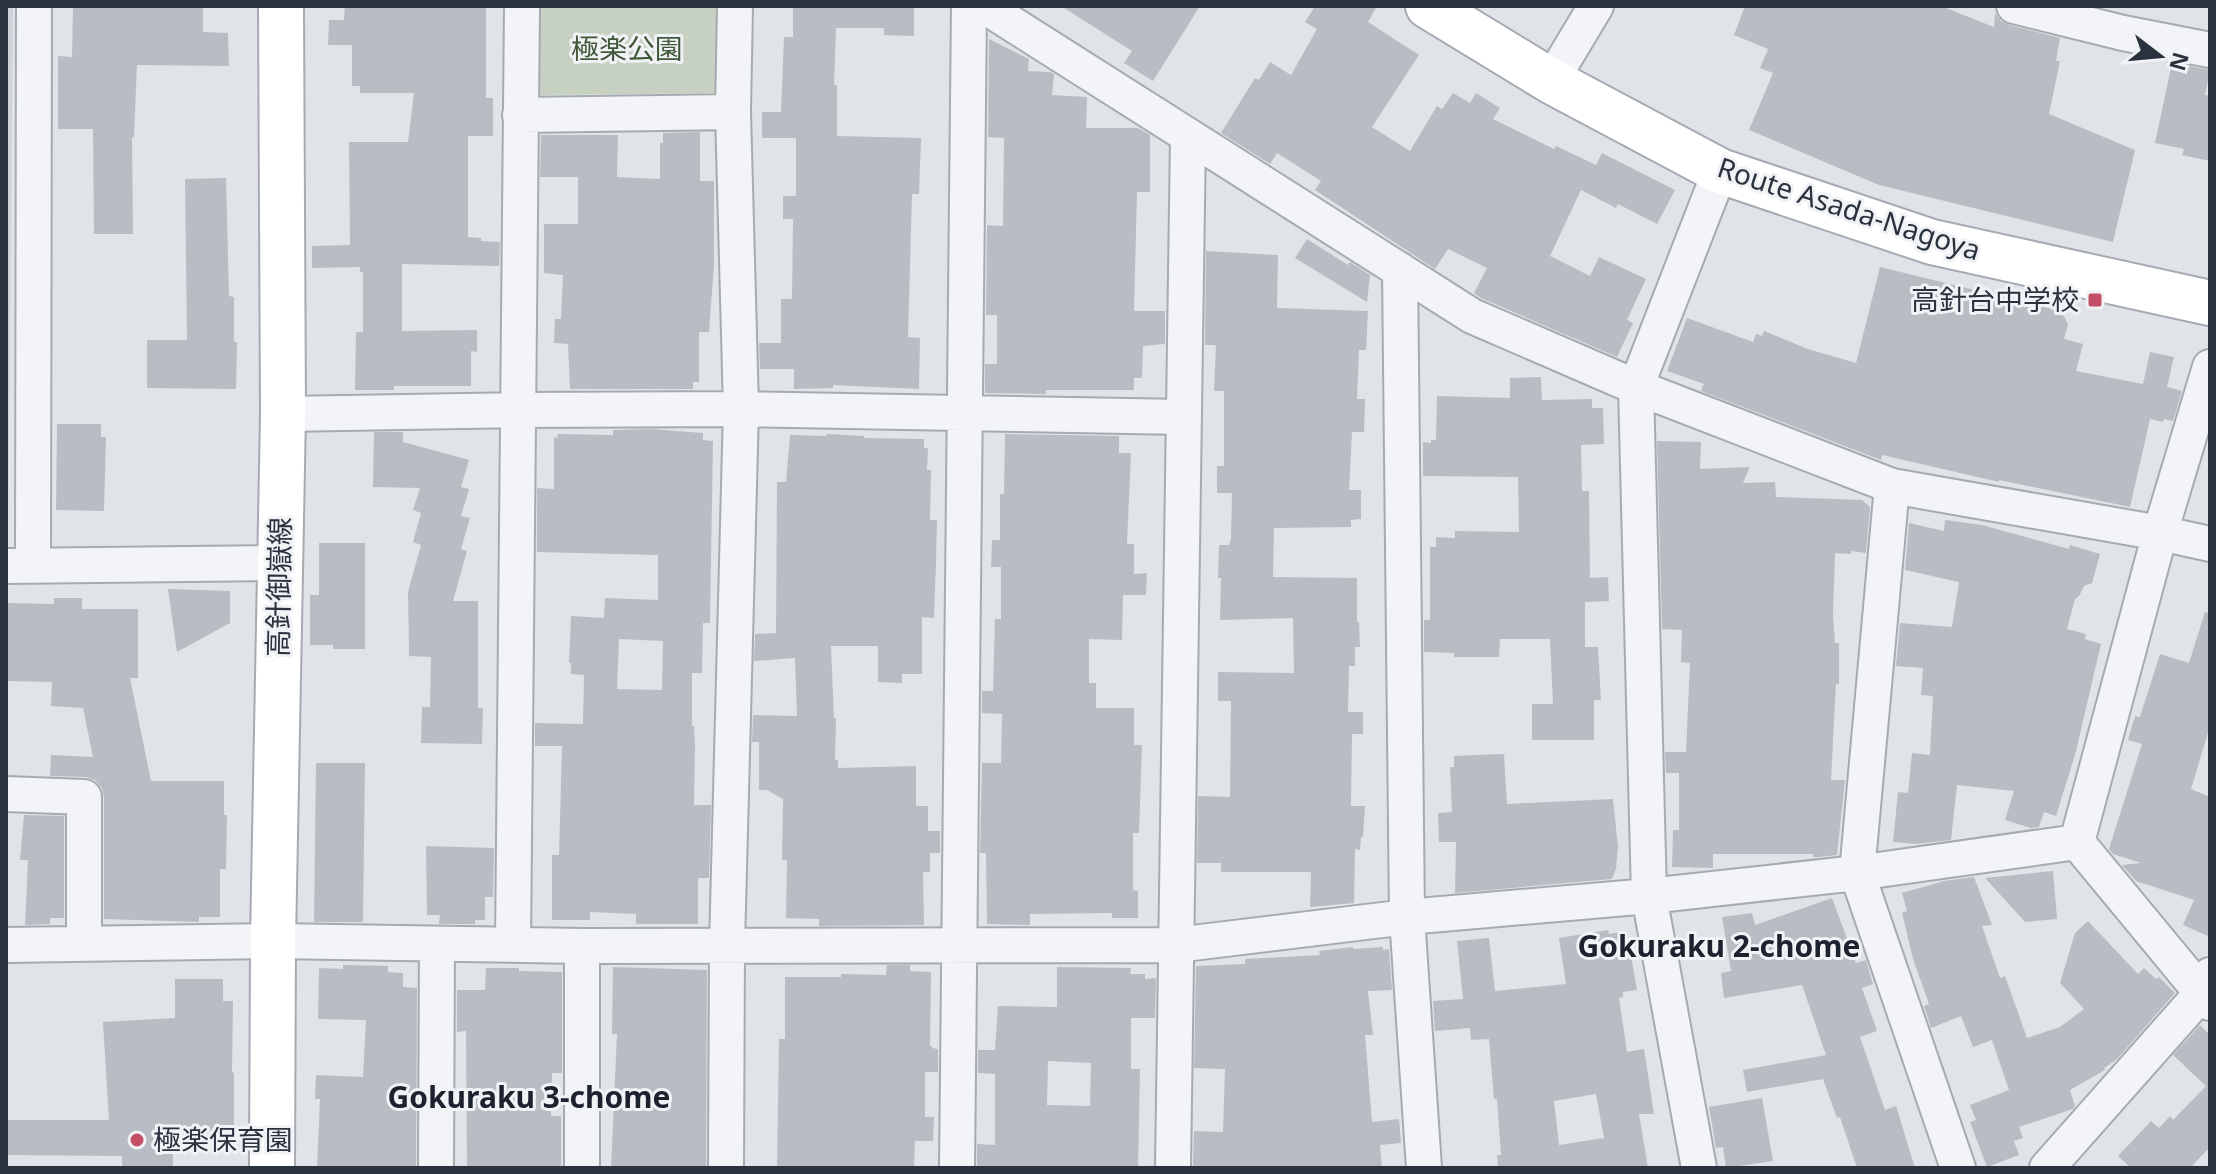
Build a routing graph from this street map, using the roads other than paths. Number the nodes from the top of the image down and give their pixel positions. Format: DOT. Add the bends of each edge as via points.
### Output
graph roads {
  1 [pos="34,6"];
  2 [pos="281,6"];
  3 [pos="522,6"];
  4 [pos="735,6"];
  5 [pos="969,6"];
  6 [pos="984,6"];
  7 [pos="1428,6"];
  8 [pos="1596,6"];
  9 [pos="2014,6"];
  10 [pos="2125,19"];
  11 [pos="2210,50"];
  12 [pos="1551,81"];
  13 [pos="733,112"];
  14 [pos="520,115"];
  15 [pos="1188,136"];
  16 [pos="1720,171"];
  17 [pos="1400,270"];
  18 [pos="2210,303"];
  19 [pos="2210,367"];
  20 [pos="1636,387"];
  21 [pos="741,409"];
  22 [pos="518,410"];
  23 [pos="283,414"];
  24 [pos="965,414"];
  25 [pos="1184,417"];
  26 [pos="1892,486"];
  27 [pos="2160,533"];
  28 [pos="2210,544"];
  29 [pos="279,563"];
  30 [pos="19,565"];
  31 [pos="6,794"];
  32 [pos="2077,842"];
  33 [pos="1857,873"];
  34 [pos="1649,896"];
  35 [pos="1407,917"];
  36 [pos="273,941"];
  37 [pos="84,944"];
  38 [pos="437,944"];
  39 [pos="959,944"];
  40 [pos="6,945"];
  41 [pos="513,945"];
  42 [pos="1176,945"];
  43 [pos="582,946"];
  44 [pos="727,946"];
  45 [pos="2207,991"];
  46 [pos="272,1168"];
  47 [pos="436,1168"];
  48 [pos="582,1168"];
  49 [pos="726,1168"];
  50 [pos="957,1168"];
  51 [pos="1173,1168"];
  52 [pos="1424,1168"];
  53 [pos="1699,1168"];
  54 [pos="1958,1168"];
  55 [pos="2047,1168"];
  1 -- 30 [label="street"];
  2 -- 23 [label="street, 高針御嶽線"];
  3 -- 14 [label="street"];
  4 -- 13 [label="street"];
  5 -- 24 [label="street"];
  6 -- 15 [label="street"];
  7 -- 12 [label="street, Route Asada-Nagoya"];
  8 -- 12 [label="street"];
  9 -- 10 [label="street"];
  10 -- 11 [label="street"];
  12 -- 16 [label="street, Route Asada-Nagoya"];
  13 -- 14 [label="street"];
  13 -- 21 [label="street"];
  14 -- 22 [label="street"];
  15 -- 17 [label="street"];
  15 -- 25 [label="street"];
  16 -- 18 [label="street, Route Asada-Nagoya" via="1932,242"];
  16 -- 20 [label="street"];
  17 -- 20 [label="street" via="1472,316"];
  17 -- 35 [label="street"];
  19 -- 27 [label="street"];
  20 -- 26 [label="street"];
  20 -- 34 [label="street"];
  21 -- 22 [label="street"];
  21 -- 24 [label="street"];
  21 -- 44 [label="street"];
  22 -- 23 [label="street"];
  22 -- 41 [label="street"];
  23 -- 29 [label="street, 高針御嶽線"];
  24 -- 25 [label="street"];
  24 -- 39 [label="street"];
  25 -- 42 [label="street"];
  26 -- 27 [label="street"];
  26 -- 33 [label="street"];
  27 -- 28 [label="street"];
  27 -- 32 [label="street"];
  29 -- 30 [label="street"];
  29 -- 36 [label="street, 高針御嶽線"];
  31 -- 37 [label="street" via="84,797"];
  32 -- 33 [label="street"];
  32 -- 45 [label="street"];
  33 -- 34 [label="street"];
  33 -- 54 [label="street"];
  34 -- 35 [label="street"];
  34 -- 53 [label="street"];
  35 -- 42 [label="street"];
  35 -- 52 [label="street"];
  36 -- 37 [label="street"];
  36 -- 38 [label="street"];
  36 -- 46 [label="street, 高針御嶽線"];
  37 -- 40 [label="street"];
  38 -- 41 [label="street"];
  38 -- 47 [label="street"];
  39 -- 42 [label="street"];
  39 -- 44 [label="street"];
  39 -- 50 [label="street"];
  41 -- 43 [label="street"];
  42 -- 51 [label="street"];
  43 -- 44 [label="street"];
  43 -- 48 [label="street"];
  44 -- 49 [label="street"];
  45 -- 55 [label="street"];
}
